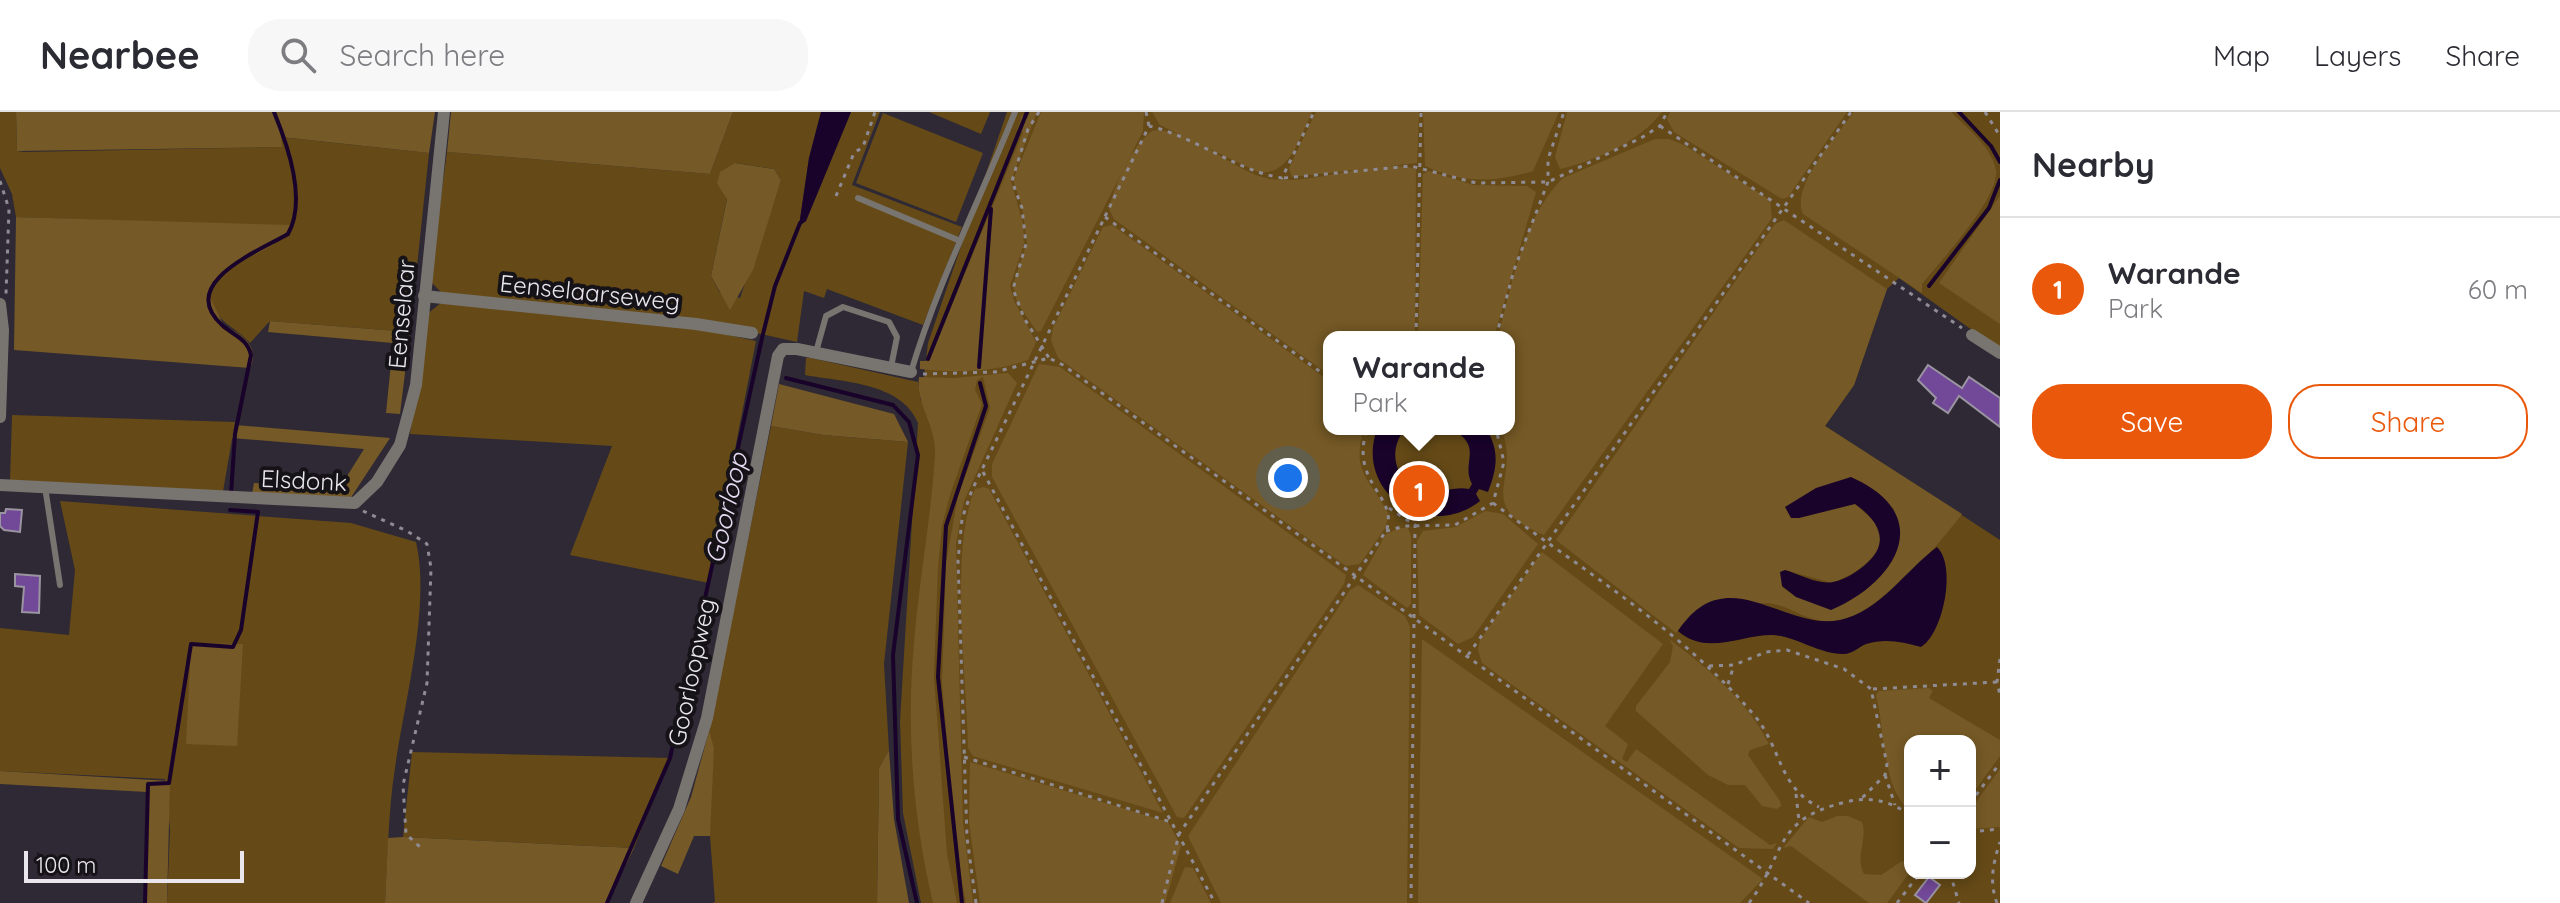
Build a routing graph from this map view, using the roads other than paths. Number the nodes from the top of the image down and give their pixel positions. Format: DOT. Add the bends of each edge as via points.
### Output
graph roads {
  1 [pos="444,112"];
  2 [pos="1015,112"];
  3 [pos="858,198"];
  4 [pos="958,240"];
  5 [pos="424,296"];
  6 [pos="0,304"];
  7 [pos="752,333"];
  8 [pos="1972,335"];
  9 [pos="816,352"];
  10 [pos="2000,353"];
  11 [pos="891,369"];
  12 [pos="911,372"];
  13 [pos="0,417"];
  14 [pos="0,485"];
  15 [pos="45,487"];
  16 [pos="355,503"];
  17 [pos="60,585"];
  18 [pos="636,903"];
  1 -- 5 [label="street, Eenselaar"];
  2 -- 4 [label="lane" via="971,223"];
  3 -- 4 [label="lane"];
  4 -- 12 [label="lane"];
  5 -- 7 [label="street, Eenselaarseweg"];
  5 -- 16 [label="street, Eenselaar" via="416,385 400,445 377,482"];
  6 -- 13 [label="street"];
  8 -- 10 [label="street"];
  9 -- 11 [label="street"];
  9 -- 11 [label="lane" via="826,316 843,307 889,322 897,337"];
  9 -- 18 [label="street, Goorloopweg" via="783,349 778,356 707,718 679,809"];
  11 -- 12 [label="street"];
  14 -- 15 [label="street, Elsdonk"];
  15 -- 16 [label="street, Elsdonk"];
  15 -- 17 [label="lane"];
}
